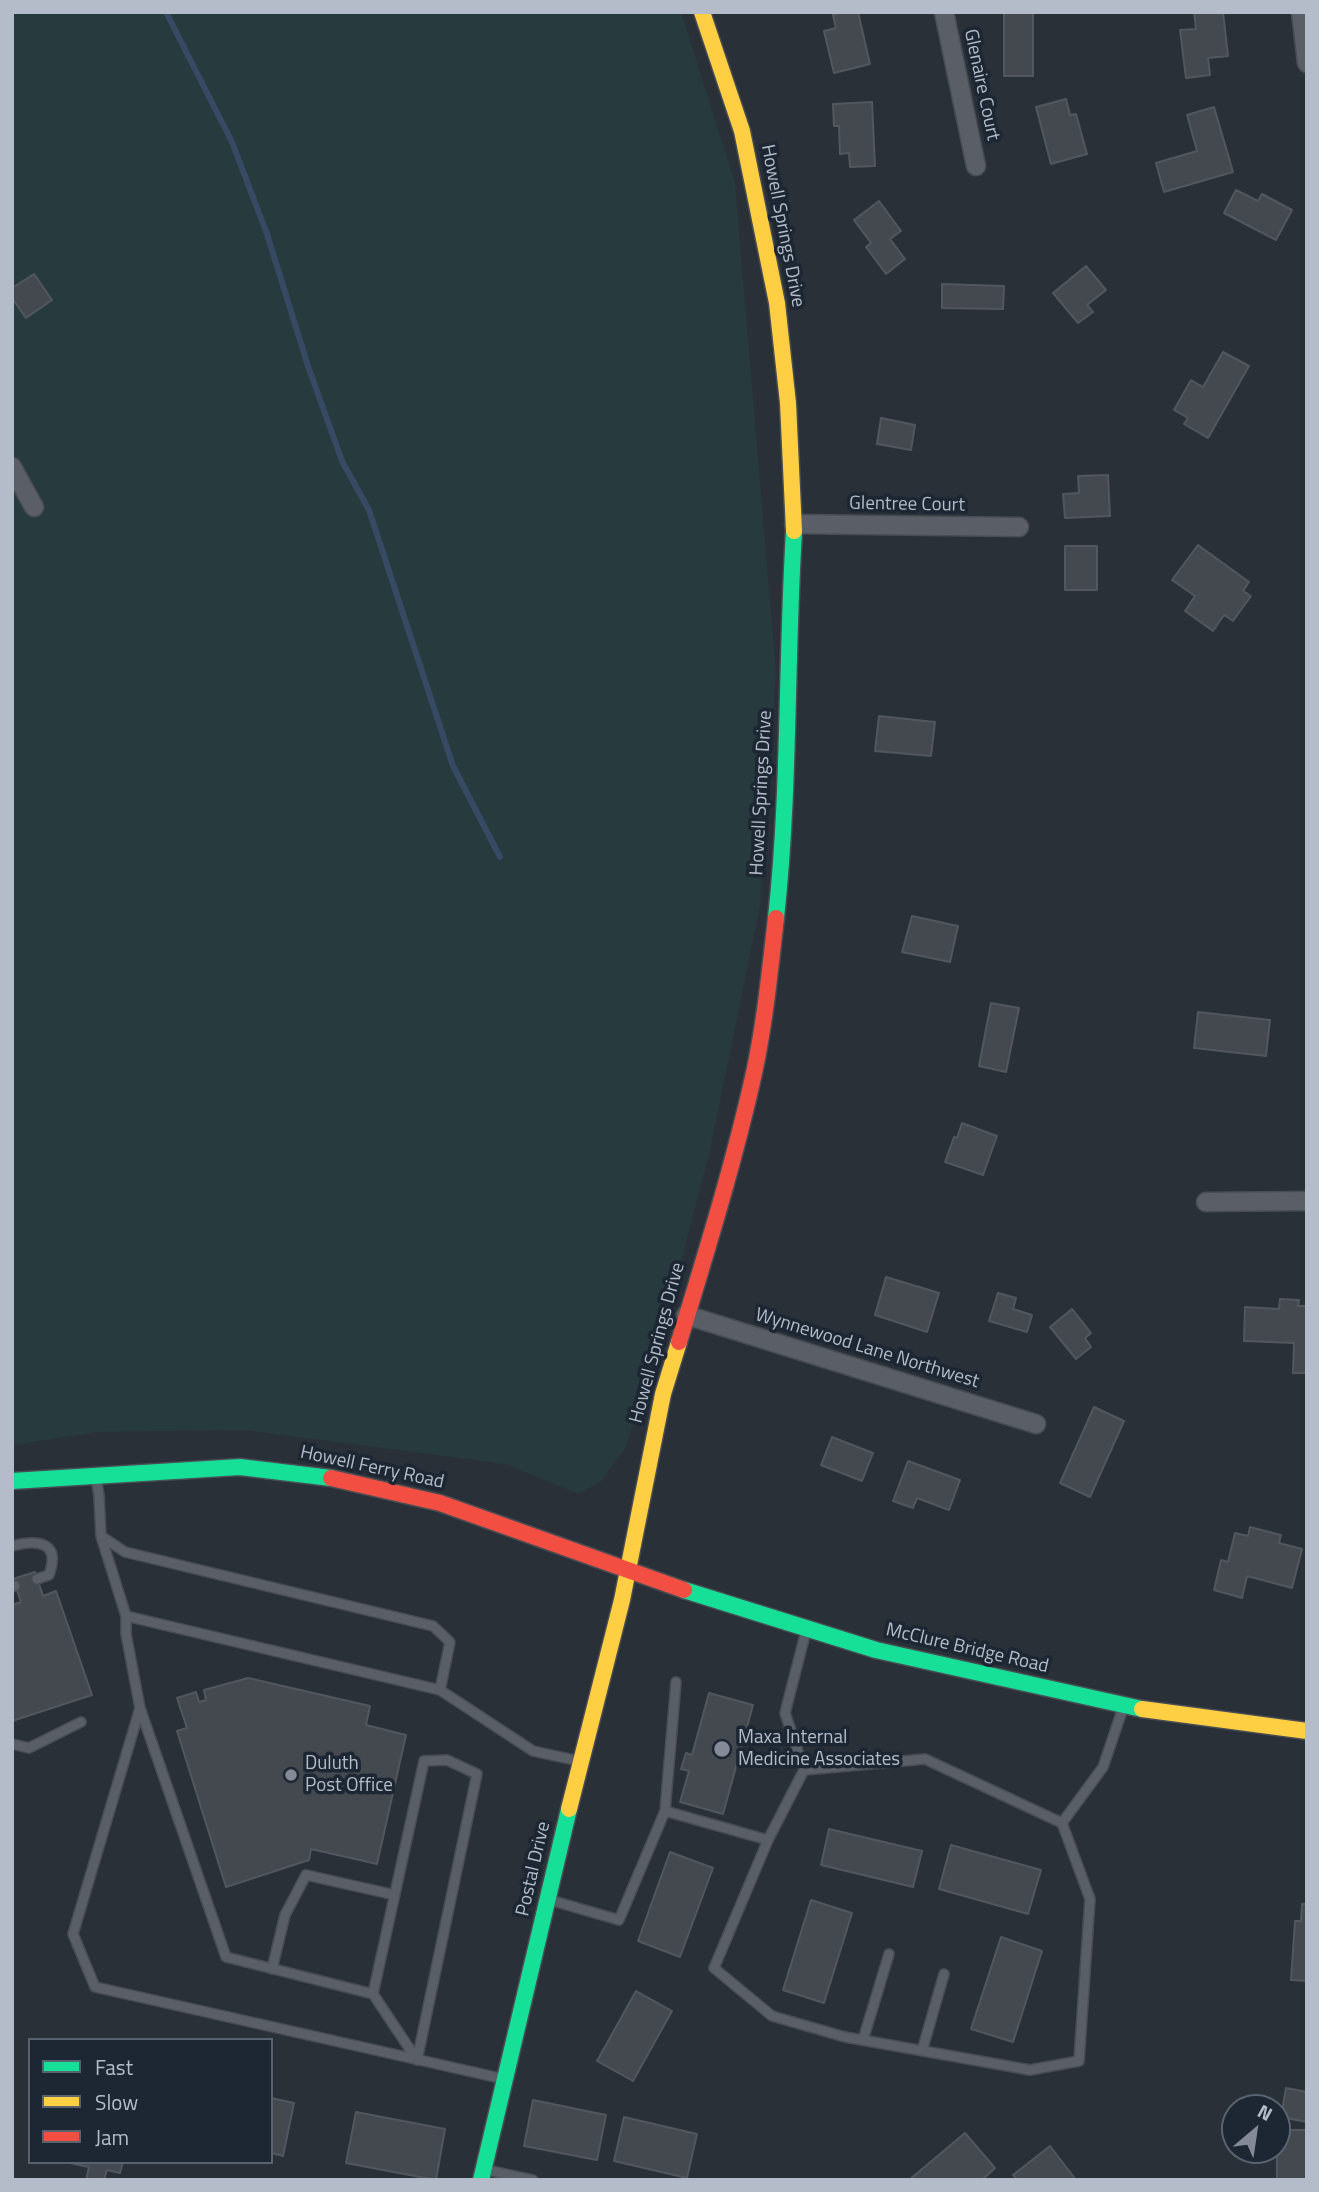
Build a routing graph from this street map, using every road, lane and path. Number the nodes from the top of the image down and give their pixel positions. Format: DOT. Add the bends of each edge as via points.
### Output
graph roads {
  1 [pos="702,12"];
  2 [pos="944,12"];
  3 [pos="1301,12"];
  4 [pos="1307,63"];
  5 [pos="976,166"];
  6 [pos="12,467"];
  7 [pos="34,507"];
  8 [pos="794,524"];
  9 [pos="1019,527"];
  10 [pos="1307,1201"];
  11 [pos="1206,1202"];
  12 [pos="686,1314"];
  13 [pos="1036,1424"];
  14 [pos="95,1475"];
  15 [pos="12,1481"];
  16 [pos="101,1536"];
  17 [pos="12,1546"];
  18 [pos="628,1569"];
  19 [pos="37,1579"];
  20 [pos="126,1616"];
  21 [pos="806,1628"];
  22 [pos="676,1682"];
  23 [pos="440,1690"];
  24 [pos="1124,1705"];
  25 [pos="140,1708"];
  26 [pos="81,1721"];
  27 [pos="1307,1731"];
  28 [pos="12,1744"];
  29 [pos="580,1761"];
  30 [pos="804,1770"];
  31 [pos="665,1811"];
  32 [pos="1062,1824"];
  33 [pos="768,1840"];
  34 [pos="395,1895"];
  35 [pos="548,1900"];
  36 [pos="889,1954"];
  37 [pos="272,1969"];
  38 [pos="944,1974"];
  39 [pos="373,1994"];
  40 [pos="863,2040"];
  41 [pos="922,2051"];
  42 [pos="417,2060"];
  43 [pos="505,2080"];
  44 [pos="482,2175"];
  45 [pos="533,2180"];
  1 -- 8 [label="street, Howell Springs Drive" via="742,131 777,303"];
  2 -- 5 [label="street, Glenaire Court"];
  3 -- 4 [label="street"];
  6 -- 7 [label="street"];
  8 -- 9 [label="street, Glentree Court"];
  8 -- 12 [label="street, Howell Springs Drive" via="788,749 767,996 754,1072"];
  10 -- 11 [label="street"];
  12 -- 13 [label="street, Wynnewood Lane Northwest"];
  12 -- 18 [label="street, Howell Springs Drive" via="663,1394"];
  14 -- 15 [label="street, Howell Ferry Road"];
  14 -- 16 [label="lane"];
  14 -- 18 [label="street, Howell Ferry Road" via="240,1467 339,1479 440,1503"];
  16 -- 20 [label="lane"];
  16 -- 23 [label="lane" via="125,1552 433,1626 450,1642"];
  17 -- 19 [label="lane" via="39,1542 46,1546 53,1564 49,1575"];
  18 -- 21 [label="street, McClure Bridge Road"];
  18 -- 29 [label="street, Postal Drive"];
  20 -- 23 [label="lane"];
  20 -- 25 [label="lane"];
  21 -- 24 [label="street, McClure Bridge Road" via="876,1650"];
  21 -- 30 [label="lane" via="785,1713"];
  22 -- 31 [label="lane"];
  23 -- 29 [label="lane" via="533,1751"];
  24 -- 27 [label="street, McClure Bridge Road"];
  24 -- 32 [label="lane" via="1103,1767"];
  25 -- 37 [label="lane" via="226,1957"];
  25 -- 42 [label="lane" via="73,1934 95,1987"];
  26 -- 28 [label="lane" via="29,1748"];
  29 -- 35 [label="street, Postal Drive"];
  30 -- 32 [label="lane" via="925,1759"];
  30 -- 33 [label="lane"];
  31 -- 33 [label="lane"];
  31 -- 35 [label="lane" via="619,1920"];
  32 -- 41 [label="lane" via="1090,1899 1079,2061 1030,2070"];
  33 -- 40 [label="lane" via="714,1968 772,2016"];
  34 -- 37 [label="lane" via="306,1875 285,1915"];
  34 -- 39 [label="lane"];
  34 -- 42 [label="lane" via="424,1761 447,1760 477,1774"];
  35 -- 43 [label="street, Postal Drive"];
  36 -- 40 [label="lane"];
  37 -- 39 [label="lane"];
  38 -- 41 [label="lane"];
  39 -- 42 [label="lane"];
  40 -- 41 [label="lane"];
  42 -- 43 [label="lane"];
  43 -- 44 [label="street, Postal Drive"];
  44 -- 45 [label="lane"];
}
